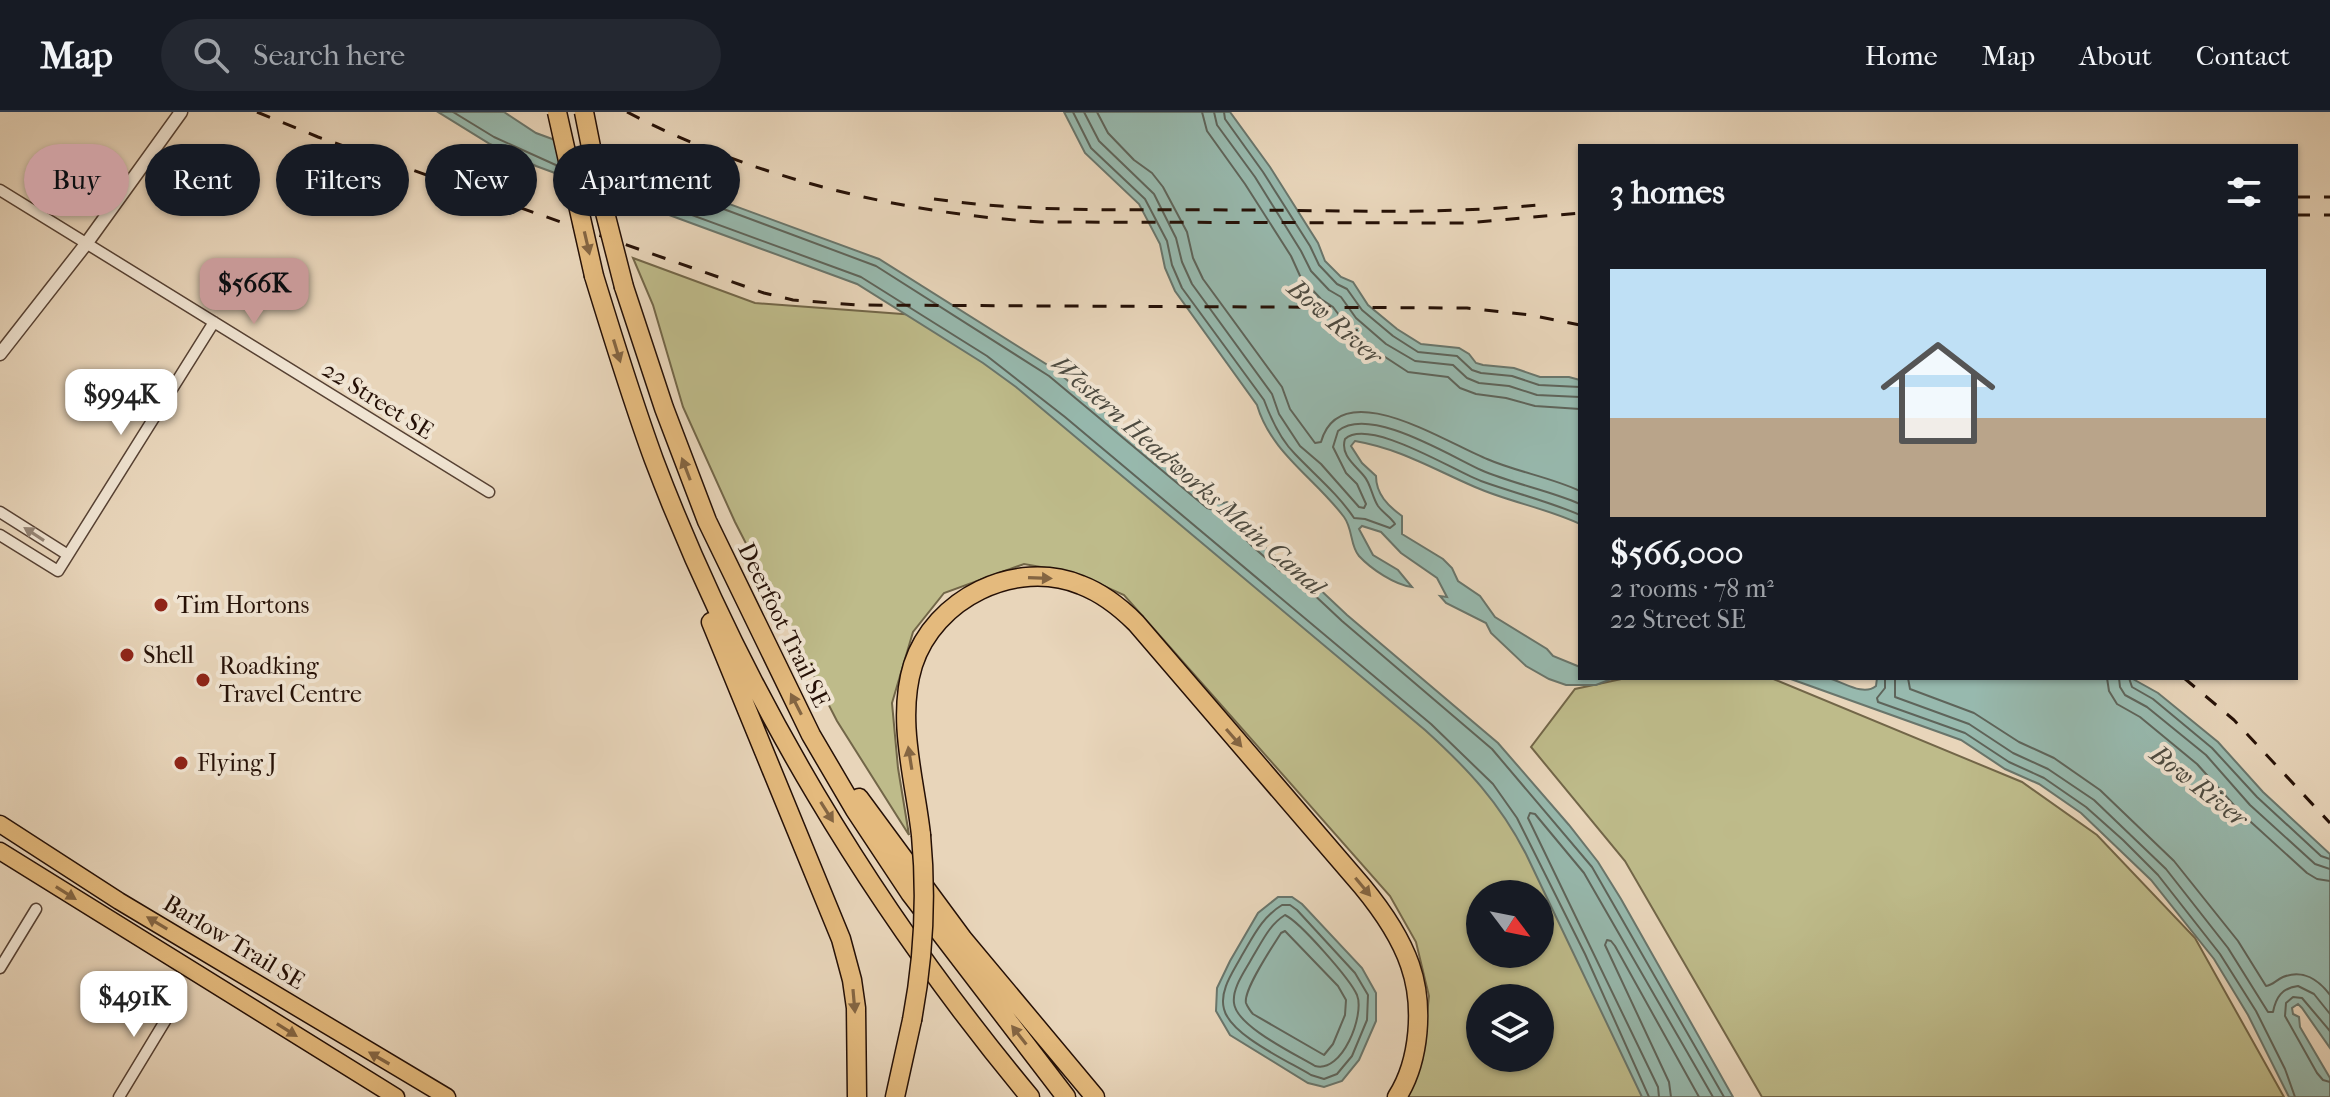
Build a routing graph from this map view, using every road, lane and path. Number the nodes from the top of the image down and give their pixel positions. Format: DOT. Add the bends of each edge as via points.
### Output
graph roads {
  1 [pos="181,112"];
  2 [pos="557,112"];
  3 [pos="584,112"];
  4 [pos="0,190"];
  5 [pos="86,244"];
  6 [pos="214,322"];
  7 [pos="0,354"];
  8 [pos="489,492"];
  9 [pos="0,512"];
  10 [pos="0,535"];
  11 [pos="68,555"];
  12 [pos="699,568"];
  13 [pos="811,735"];
  14 [pos="0,824"];
  15 [pos="0,851"];
  16 [pos="36,909"];
  17 [pos="0,968"];
  18 [pos="179,998"];
  19 [pos="856,1064"];
  20 [pos="119,1097"];
  21 [pos="396,1097"];
  22 [pos="447,1097"];
  23 [pos="849,1097"];
  24 [pos="857,1097"];
  25 [pos="895,1097"];
  26 [pos="1030,1097"];
  27 [pos="1066,1097"];
  28 [pos="1095,1097"];
  29 [pos="1397,1097"];
  1 -- 5 [label="street"];
  2 -- 12 [label="highway, one-way, bridge" via="594,276 654,460"];
  13 -- 3 [label="highway, Deerfoot Trail SE, one-way, bridge" via="707,521 664,408 624,287"];
  4 -- 5 [label="street, 22 Street SE"];
  5 -- 6 [label="street, 22 Street SE"];
  5 -- 7 [label="street"];
  6 -- 8 [label="street, 22 Street SE"];
  6 -- 11 [label="street"];
  11 -- 9 [label="street, one-way"];
  10 -- 11 [label="street" via="58,571"];
  12 -- 19 [label="highway, one-way" via="713,628 841,939 856,1008"];
  12 -- 26 [label="highway, one-way" via="779,731 887,908"];
  27 -- 13 [label="highway, Deerfoot Trail SE, one-way" via="903,883"];
  13 -- 28 [label="highway" via="963,939"];
  22 -- 14 [label="main road, Barlow Trail SE, one-way"];
  15 -- 21 [label="main road, Barlow Trail SE, one-way"];
  16 -- 17 [label="street"];
  18 -- 20 [label="street"];
  19 -- 23 [label="highway"];
  19 -- 24 [label="highway"];
  25 -- 29 [label="highway, one-way, bridge" via="925,931 921,835 909,752 907,702 913,665 954,604 1005,580 1055,579 1097,593 1136,623 1390,925 1410,966 1417,1007 1410,1069"];
}
